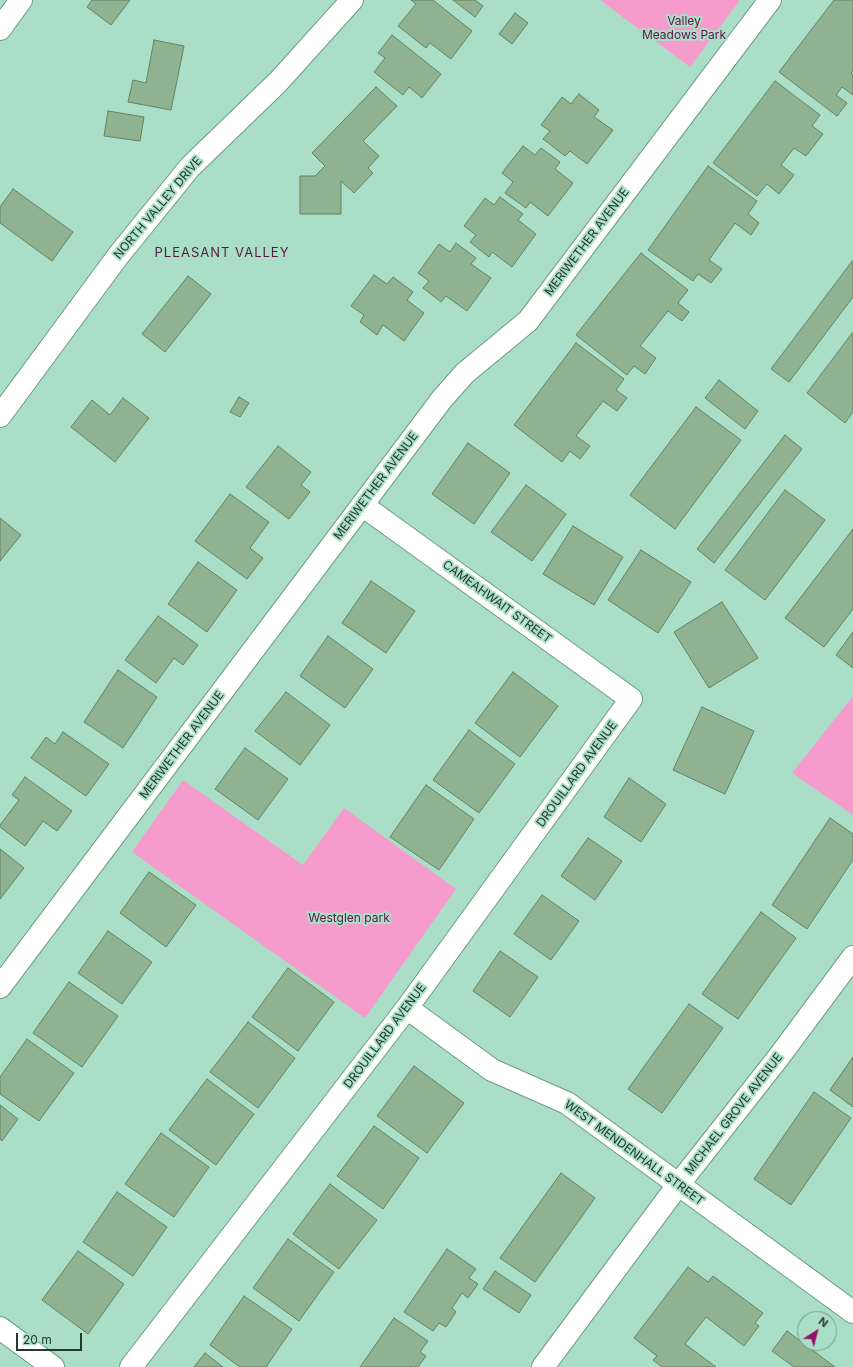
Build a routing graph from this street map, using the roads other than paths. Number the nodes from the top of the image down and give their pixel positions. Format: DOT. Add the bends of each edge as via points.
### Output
graph roads {
  1 [pos="21,0"];
  2 [pos="352,0"];
  3 [pos="770,0"];
  4 [pos="0,29"];
  5 [pos="0,416"];
  6 [pos="362,505"];
  7 [pos="631,699"];
  8 [pos="853,957"];
  9 [pos="3,977"];
  10 [pos="408,1008"];
  11 [pos="678,1185"];
  12 [pos="853,1312"];
  13 [pos="0,1328"];
  14 [pos="53,1367"];
  15 [pos="131,1367"];
  16 [pos="543,1367"];
  1 -- 4 [label="street"];
  2 -- 5 [label="street, NORTH VALLEY DRIVE" via="278,82 190,167 118,256"];
  3 -- 6 [label="street, MERIWETHER AVENUE" via="528,321 465,373 442,399"];
  6 -- 7 [label="street, CAMEAHWAIT STREET"];
  6 -- 9 [label="street, MERIWETHER AVENUE"];
  7 -- 10 [label="street, DROUILLARD AVENUE"];
  8 -- 11 [label="street, MICHAEL GROVE AVENUE" via="778,1058"];
  10 -- 11 [label="street, WEST MENDENHALL STREET" via="492,1070 567,1103"];
  10 -- 15 [label="street, DROUILLARD AVENUE"];
  11 -- 12 [label="street, WEST MENDENHALL STREET"];
  11 -- 16 [label="street, MICHAEL GROVE AVENUE"];
  13 -- 14 [label="street"];
}
